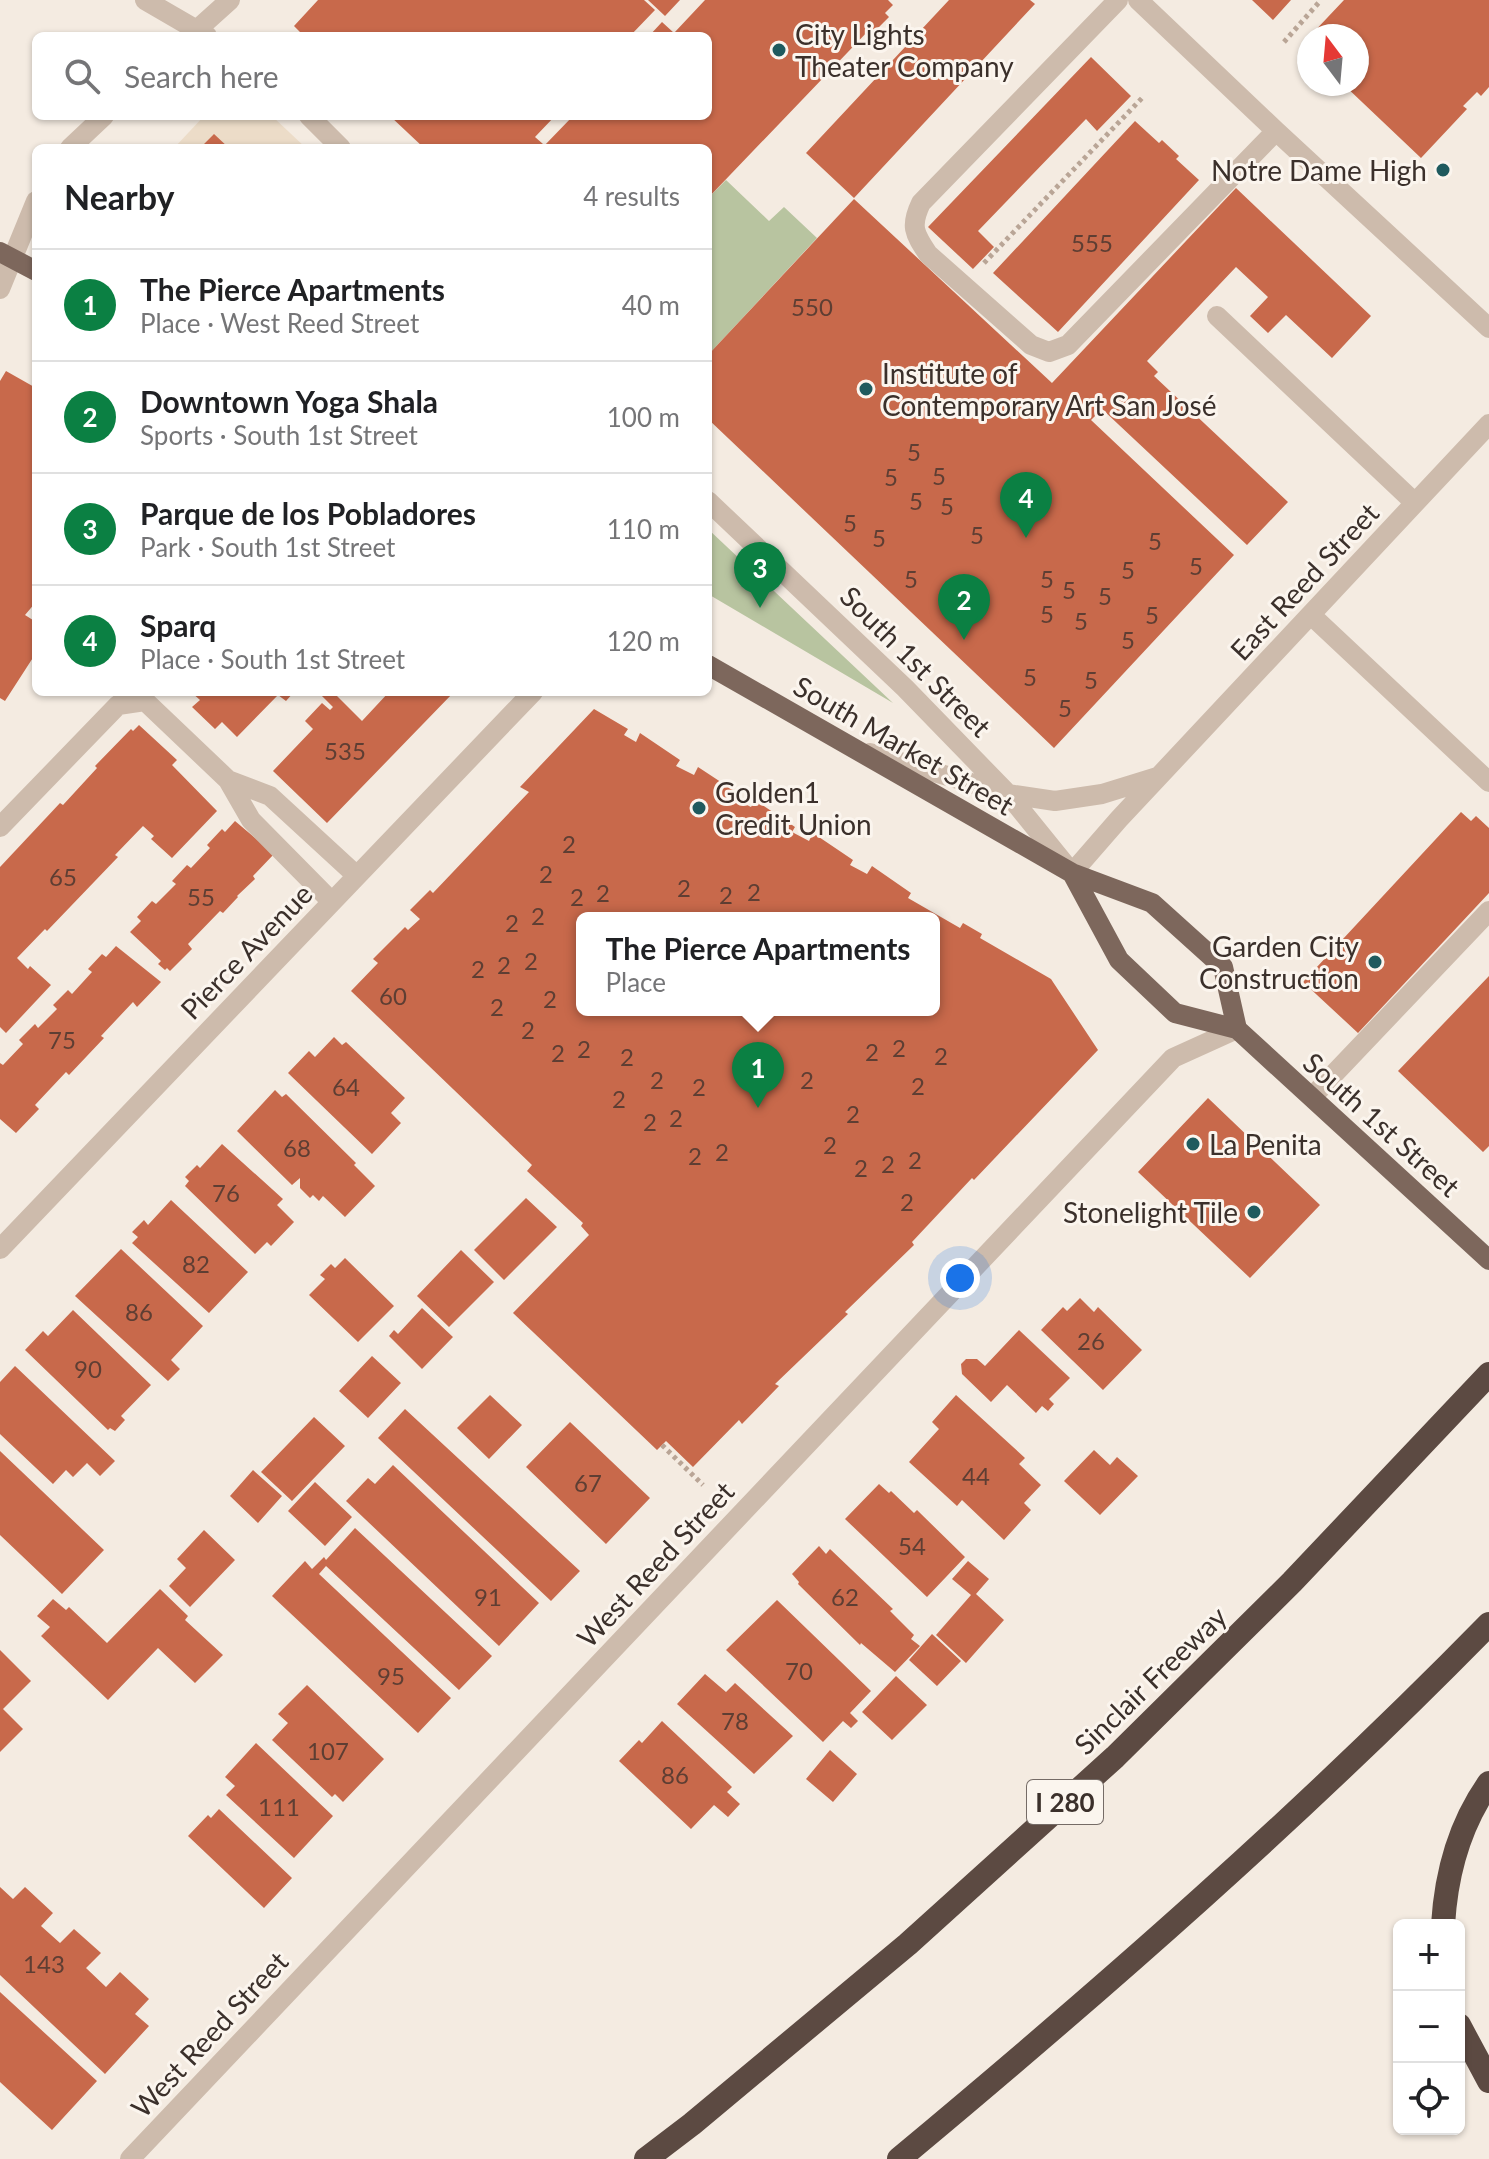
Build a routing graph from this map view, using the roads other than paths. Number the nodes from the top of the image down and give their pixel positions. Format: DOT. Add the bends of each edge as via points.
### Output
graph roads {
  1 [pos="145,0"];
  2 [pos="230,0"];
  3 [pos="1118,0"];
  4 [pos="1138,0"];
  5 [pos="195,32"];
  6 [pos="200,32"];
  7 [pos="100,120"];
  8 [pos="313,120"];
  9 [pos="1276,131"];
  10 [pos="74,144"];
  11 [pos="337,144"];
  12 [pos="32,208"];
  13 [pos="6,256"];
  14 [pos="32,269"];
  15 [pos="0,289"];
  16 [pos="1217,316"];
  17 [pos="1489,328"];
  18 [pos="1489,424"];
  19 [pos="1414,502"];
  20 [pos="712,505"];
  21 [pos="1311,615"];
  22 [pos="712,667"];
  23 [pos="529,696"];
  24 [pos="853,748"];
  25 [pos="1161,776"];
  26 [pos="228,780"];
  27 [pos="1489,782"];
  28 [pos="1008,794"];
  29 [pos="0,827"];
  30 [pos="1072,873"];
  31 [pos="357,876"];
  32 [pos="332,902"];
  33 [pos="1489,911"];
  34 [pos="1237,1029"];
  35 [pos="1312,1097"];
  36 [pos="0,1249"];
  37 [pos="1489,1260"];
  38 [pos="1489,1374"];
  39 [pos="1489,1624"];
  40 [pos="1489,1783"];
  41 [pos="1443,1919"];
  42 [pos="1465,2036"];
  43 [pos="1489,2081"];
  44 [pos="130,2159"];
  45 [pos="646,2159"];
  46 [pos="899,2159"];
  1 -- 5 [label="street"];
  2 -- 6 [label="street"];
  3 -- 9 [label="street" via="921,203 913,220 928,254 1031,345 1049,352 1068,345"];
  4 -- 9 [label="street"];
  7 -- 10 [label="street"];
  8 -- 11 [label="street"];
  9 -- 17 [label="street"];
  12 -- 13 [label="street"];
  13 -- 14 [label="main road"];
  13 -- 15 [label="street"];
  16 -- 19 [label="street"];
  18 -- 19 [label="street, East Reed Street"];
  19 -- 21 [label="street, East Reed Street"];
  20 -- 28 [label="street, South 1st Street" via="874,657"];
  21 -- 25 [label="street, East Reed Street"];
  21 -- 27 [label="street"];
  22 -- 24 [label="main road, South Market Street"];
  23 -- 31 [label="street, Pierce Avenue"];
  24 -- 28 [label="street"];
  24 -- 30 [label="main road, South Market Street"];
  25 -- 28 [label="street" via="1055,801"];
  25 -- 30 [label="street, East Reed Street"];
  26 -- 29 [label="street" via="145,701 118,705"];
  26 -- 31 [label="street" via="270,796"];
  26 -- 32 [label="street" via="251,820"];
  28 -- 30 [label="street, South 1st Street"];
  30 -- 34 [label="main road, South 1st Street" via="1119,960 1175,1013"];
  30 -- 34 [label="main road" via="1152,903 1223,967"];
  31 -- 32 [label="street, Pierce Avenue"];
  32 -- 36 [label="street, Pierce Avenue"];
  33 -- 35 [label="street"];
  34 -- 35 [label="main road, South 1st Street"];
  34 -- 44 [label="street, West Reed Street" via="1173,1058"];
  35 -- 37 [label="main road, South 1st Street"];
  38 -- 45 [label="highway, Sinclair Freeway / I 280" via="1292,1582 1115,1757 908,1944"];
  39 -- 46 [label="highway" via="1410,1706 1216,1886"];
  40 -- 41 [label="highway" via="1455,1850"];
  42 -- 43 [label="highway"];
}
